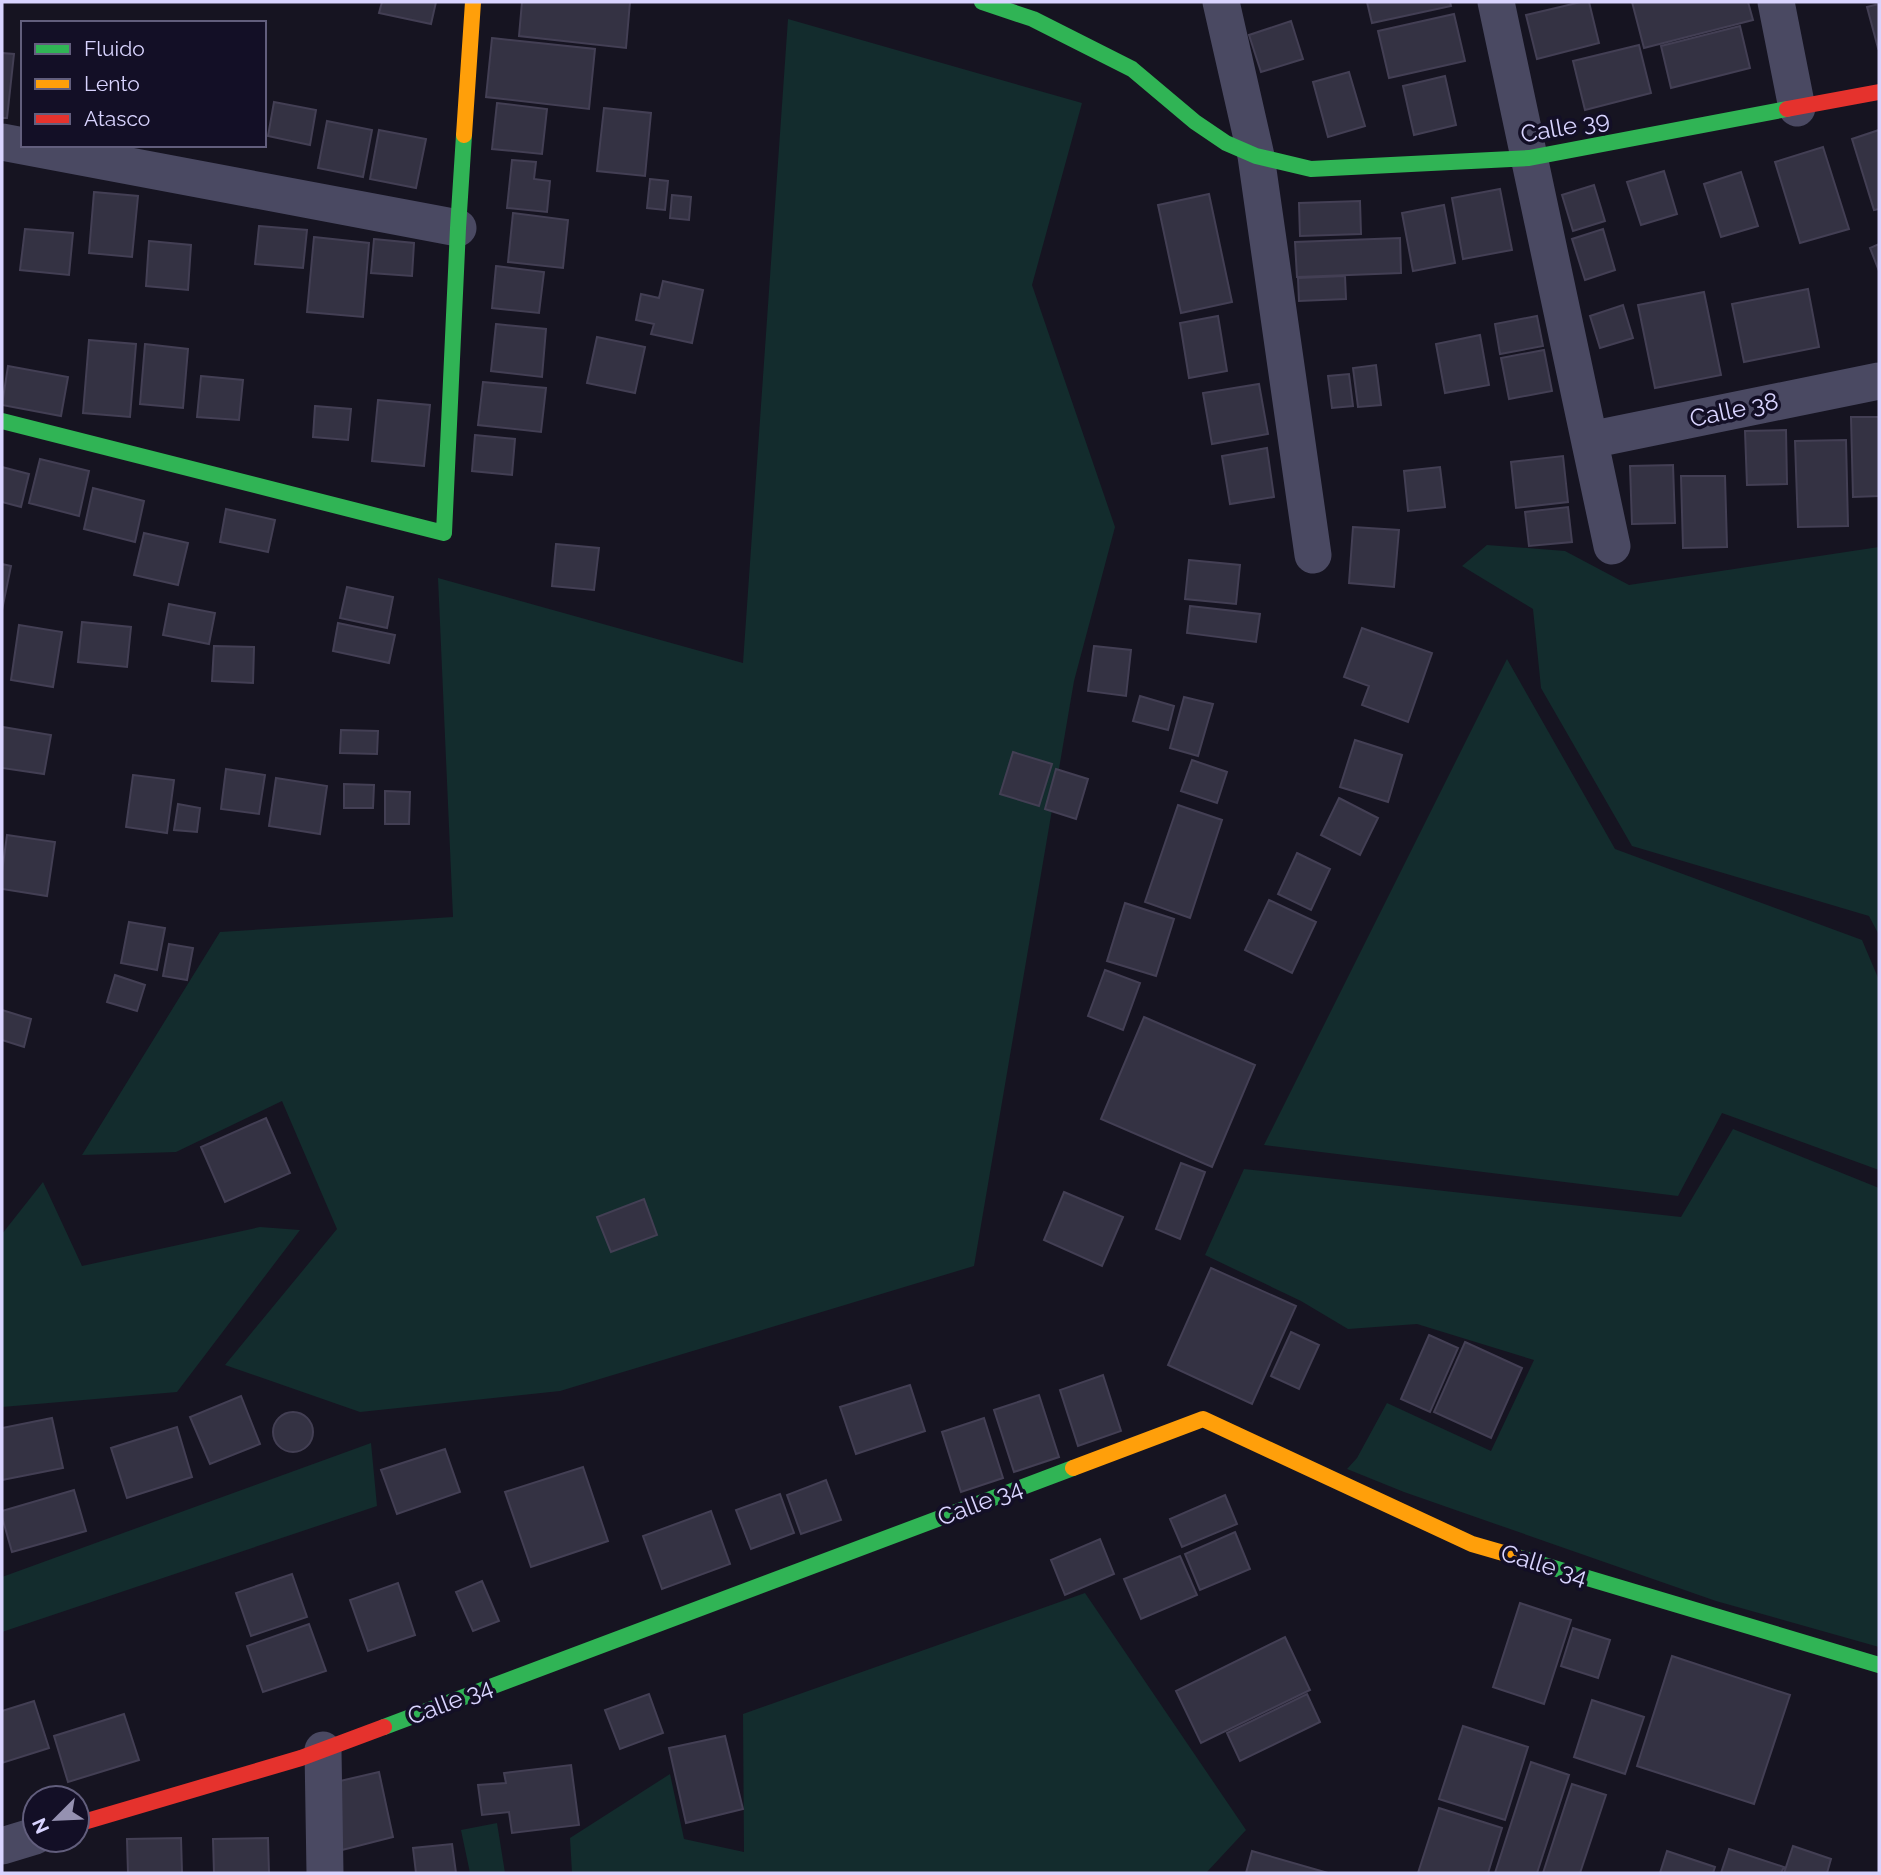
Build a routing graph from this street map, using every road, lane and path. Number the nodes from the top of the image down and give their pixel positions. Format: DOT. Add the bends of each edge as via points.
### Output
graph roads {
  1 [pos="473,2"];
  2 [pos="982,2"];
  3 [pos="1222,2"];
  4 [pos="1496,2"];
  5 [pos="1776,2"];
  6 [pos="1879,92"];
  7 [pos="1797,108"];
  8 [pos="2,142"];
  9 [pos="21,146"];
  10 [pos="29,147"];
  11 [pos="1256,156"];
  12 [pos="1529,159"];
  13 [pos="458,228"];
  14 [pos="1879,381"];
  15 [pos="2,421"];
  16 [pos="1590,440"];
  17 [pos="1612,546"];
  18 [pos="1313,555"];
  19 [pos="1879,1665"];
  20 [pos="323,1750"];
  21 [pos="91,1820"];
  22 [pos="21,1840"];
  23 [pos="2,1846"];
  24 [pos="325,1873"];
  1 -- 13 [label="street"];
  2 -- 11 [label="street, Calle 39" via="1033,19 1132,69 1195,122"];
  3 -- 11 [label="street"];
  4 -- 12 [label="street"];
  5 -- 7 [label="street"];
  6 -- 7 [label="street, Calle 39"];
  7 -- 12 [label="street, Calle 39"];
  8 -- 9 [label="street"];
  10 -- 13 [label="street"];
  11 -- 12 [label="street, Calle 39" via="1311,169"];
  11 -- 18 [label="street"];
  12 -- 16 [label="street"];
  13 -- 15 [label="street" via="444,533"];
  14 -- 16 [label="street, Calle 38"];
  16 -- 17 [label="street"];
  19 -- 20 [label="street, Calle 34" via="1472,1544 1203,1419"];
  20 -- 21 [label="street, Calle 34"];
  20 -- 24 [label="street"];
  22 -- 23 [label="street"];
}
